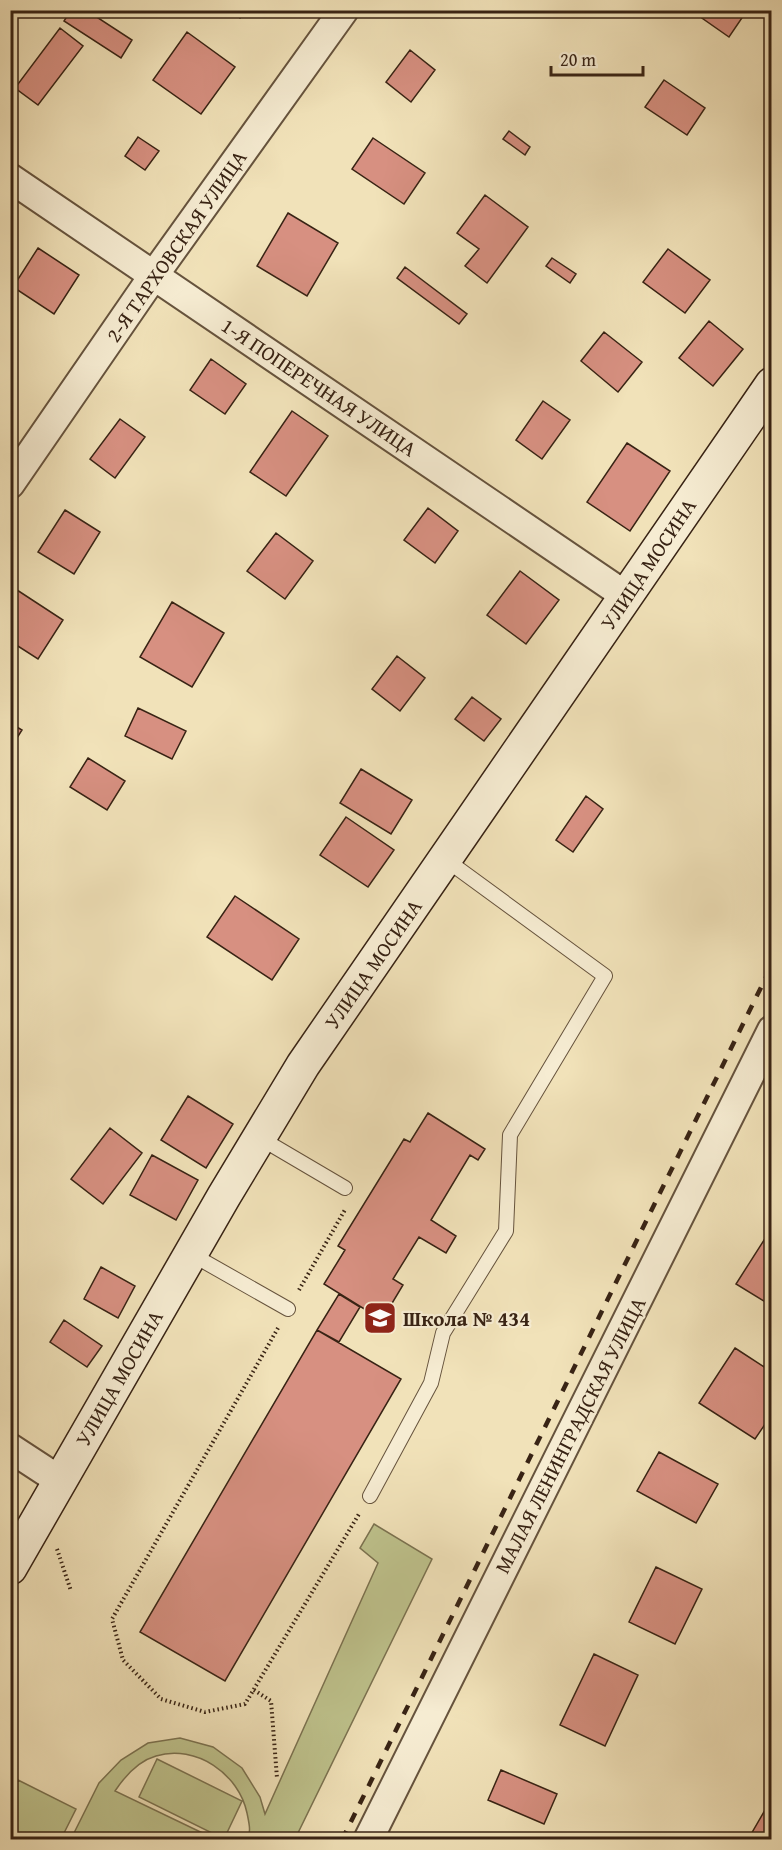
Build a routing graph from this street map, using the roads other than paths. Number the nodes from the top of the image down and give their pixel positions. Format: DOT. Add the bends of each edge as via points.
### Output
graph roads {
  1 [pos="344,10"];
  2 [pos="10,178"];
  3 [pos="154,275"];
  4 [pos="771,384"];
  5 [pos="10,484"];
  6 [pos="627,596"];
  7 [pos="445,859"];
  8 [pos="771,1030"];
  9 [pos="761,1082"];
  10 [pos="260,1138"];
  11 [pos="345,1188"];
  12 [pos="191,1254"];
  13 [pos="288,1309"];
  14 [pos="10,1448"];
  15 [pos="60,1480"];
  16 [pos="370,1496"];
  17 [pos="10,1569"];
  18 [pos="368,1839"];
  1 -- 3 [label="street, 2-Я ТАРХОВСКАЯ УЛИЦА"];
  2 -- 3 [label="street, 1-Я ПОПЕРЕЧНАЯ УЛИЦА"];
  3 -- 5 [label="street, 2-Я ТАРХОВСКАЯ УЛИЦА"];
  3 -- 6 [label="street, 1-Я ПОПЕРЕЧНАЯ УЛИЦА"];
  4 -- 6 [label="street, УЛИЦА МОСИНА"];
  6 -- 7 [label="street, УЛИЦА МОСИНА"];
  7 -- 10 [label="street, УЛИЦА МОСИНА" via="303,1065"];
  7 -- 16 [label="lane" via="605,976 510,1135 506,1231 443,1333 431,1383"];
  8 -- 9 [label="street, МАЛАЯ ЛЕНИНГРАДСКАЯ УЛИЦА"];
  9 -- 18 [label="street, МАЛАЯ ЛЕНИНГРАДСКАЯ УЛИЦА"];
  10 -- 11 [label="lane"];
  10 -- 12 [label="street, УЛИЦА МОСИНА"];
  12 -- 13 [label="lane"];
  12 -- 15 [label="street, УЛИЦА МОСИНА"];
  14 -- 15 [label="street"];
  15 -- 17 [label="street, УЛИЦА МОСИНА"];
}
